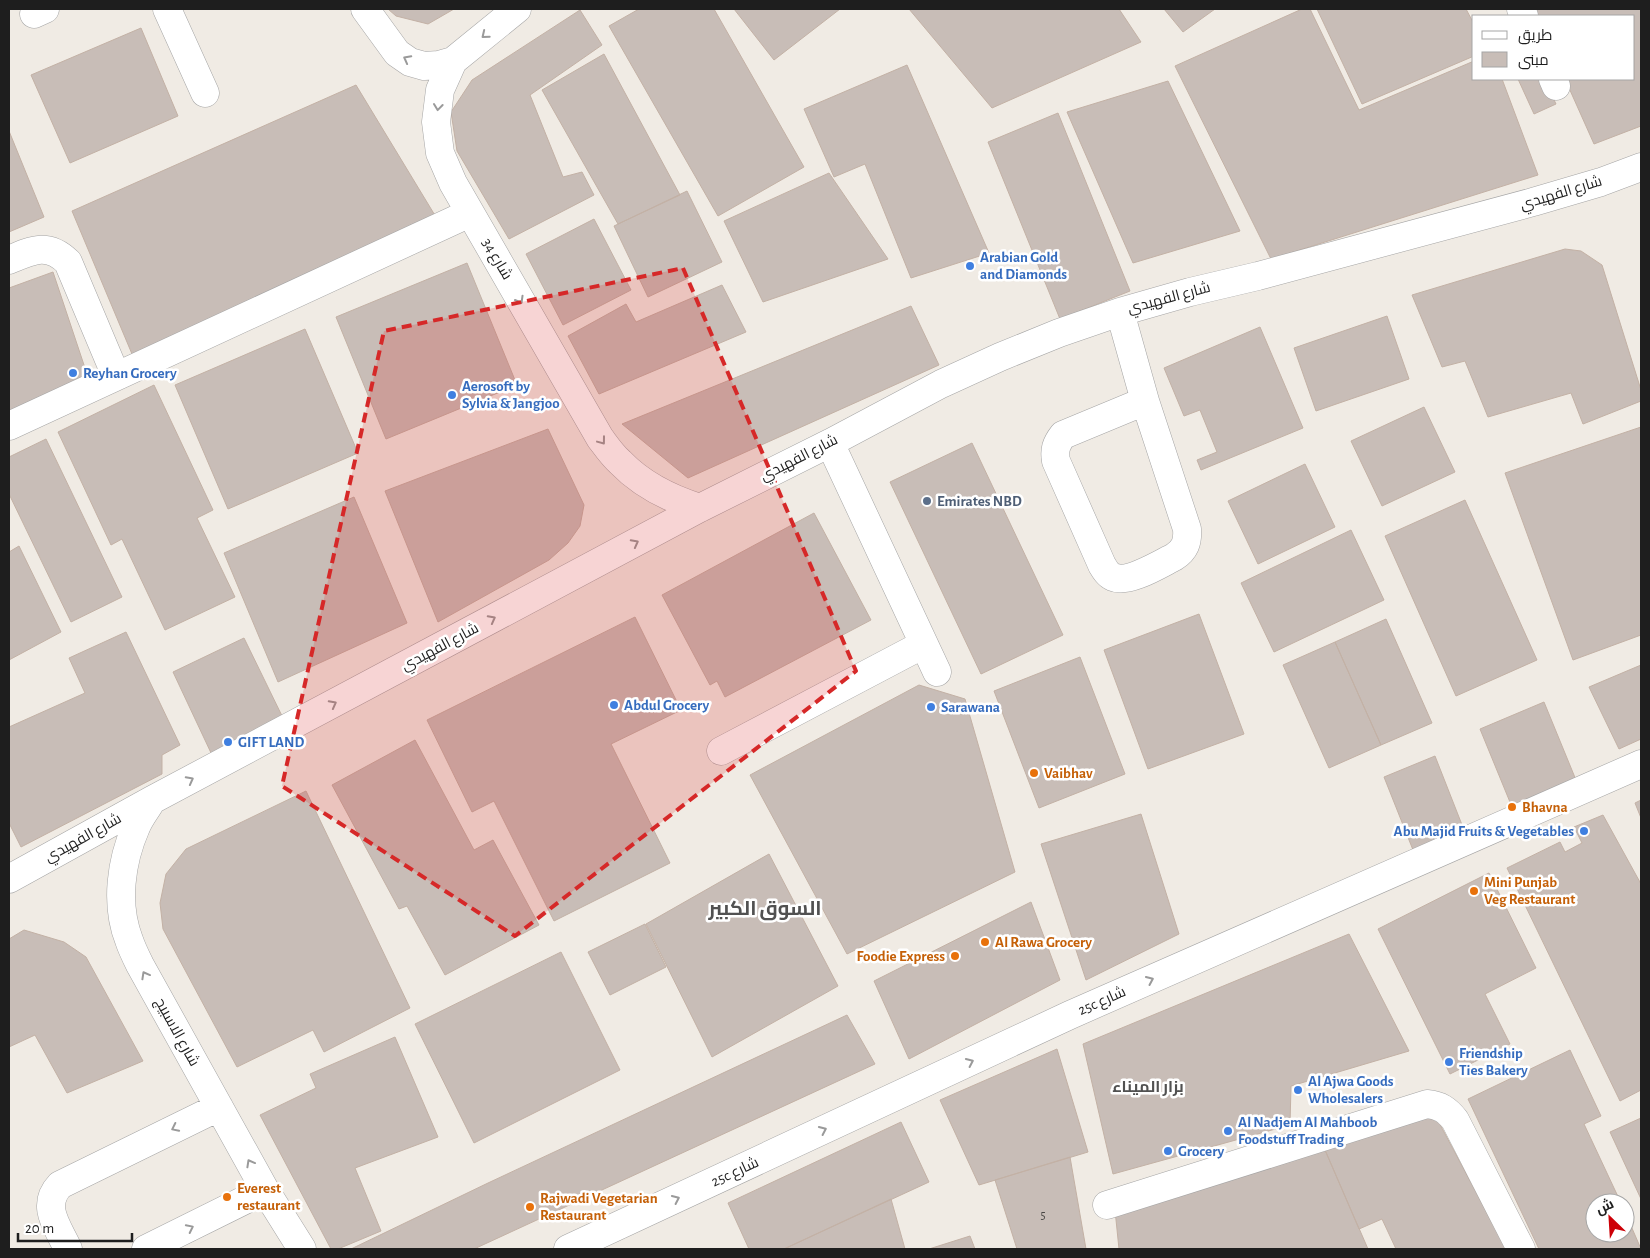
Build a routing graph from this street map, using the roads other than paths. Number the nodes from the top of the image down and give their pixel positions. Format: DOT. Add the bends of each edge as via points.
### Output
graph roads {
  1 [pos="166,9"];
  2 [pos="364,9"];
  3 [pos="517,9"];
  4 [pos="453,61"];
  5 [pos="205,93"];
  6 [pos="1641,167"];
  7 [pos="470,213"];
  8 [pos="9,260"];
  9 [pos="1120,312"];
  10 [pos="116,376"];
  11 [pos="1145,401"];
  12 [pos="9,426"];
  13 [pos="830,443"];
  14 [pos="700,508"];
  15 [pos="924,644"];
  16 [pos="937,672"];
  17 [pos="721,751"];
  18 [pos="1641,764"];
  19 [pos="152,800"];
  20 [pos="9,879"];
  21 [pos="219,1107"];
  22 [pos="265,1190"];
  23 [pos="1106,1205"];
  24 [pos="68,1249"];
  25 [pos="146,1249"];
  26 [pos="302,1249"];
  27 [pos="568,1249"];
  28 [pos="1521,1249"];
  1 -- 5 [label="street"];
  4 -- 2 [label="street, one-way" via="439,66 410,62 397,53"];
  3 -- 4 [label="street, one-way"];
  4 -- 7 [label="street, شارع 34, one-way" via="440,90 436,122 440,153"];
  6 -- 9 [label="street, شارع الفهيدي" via="1533,202"];
  7 -- 10 [label="street"];
  7 -- 14 [label="street, شارع 34, one-way" via="600,438 620,462 644,482 671,498"];
  8 -- 10 [label="street" via="38,249 49,249 68,262"];
  9 -- 11 [label="street"];
  9 -- 13 [label="street, شارع الفهيدي" via="983,365"];
  10 -- 12 [label="street"];
  11 -- 11 [label="street" via="1188,538 1186,546 1174,557 1121,579 1113,577 1102,565 1054,452 1063,435"];
  13 -- 14 [label="street, شارع الفهيدي"];
  13 -- 15 [label="street"];
  19 -- 14 [label="street, شارع الفهيدي, one-way"];
  15 -- 16 [label="street"];
  15 -- 17 [label="street"];
  27 -- 18 [label="street, 25c شارع, one-way" via="1070,1015"];
  19 -- 20 [label="street, شارع الفهيدي"];
  21 -- 19 [label="street, شارع الاسبيج, one-way" via="128,939 122,910 122,880 127,852 137,825"];
  22 -- 21 [label="street, شارع الاسبيج, one-way"];
  21 -- 24 [label="street, one-way" via="60,1185 54,1191 50,1207"];
  25 -- 22 [label="street, one-way"];
  22 -- 26 [label="street, شارع الاسبيج"];
  23 -- 28 [label="street" via="1427,1104 1448,1111 1455,1120"];
}
